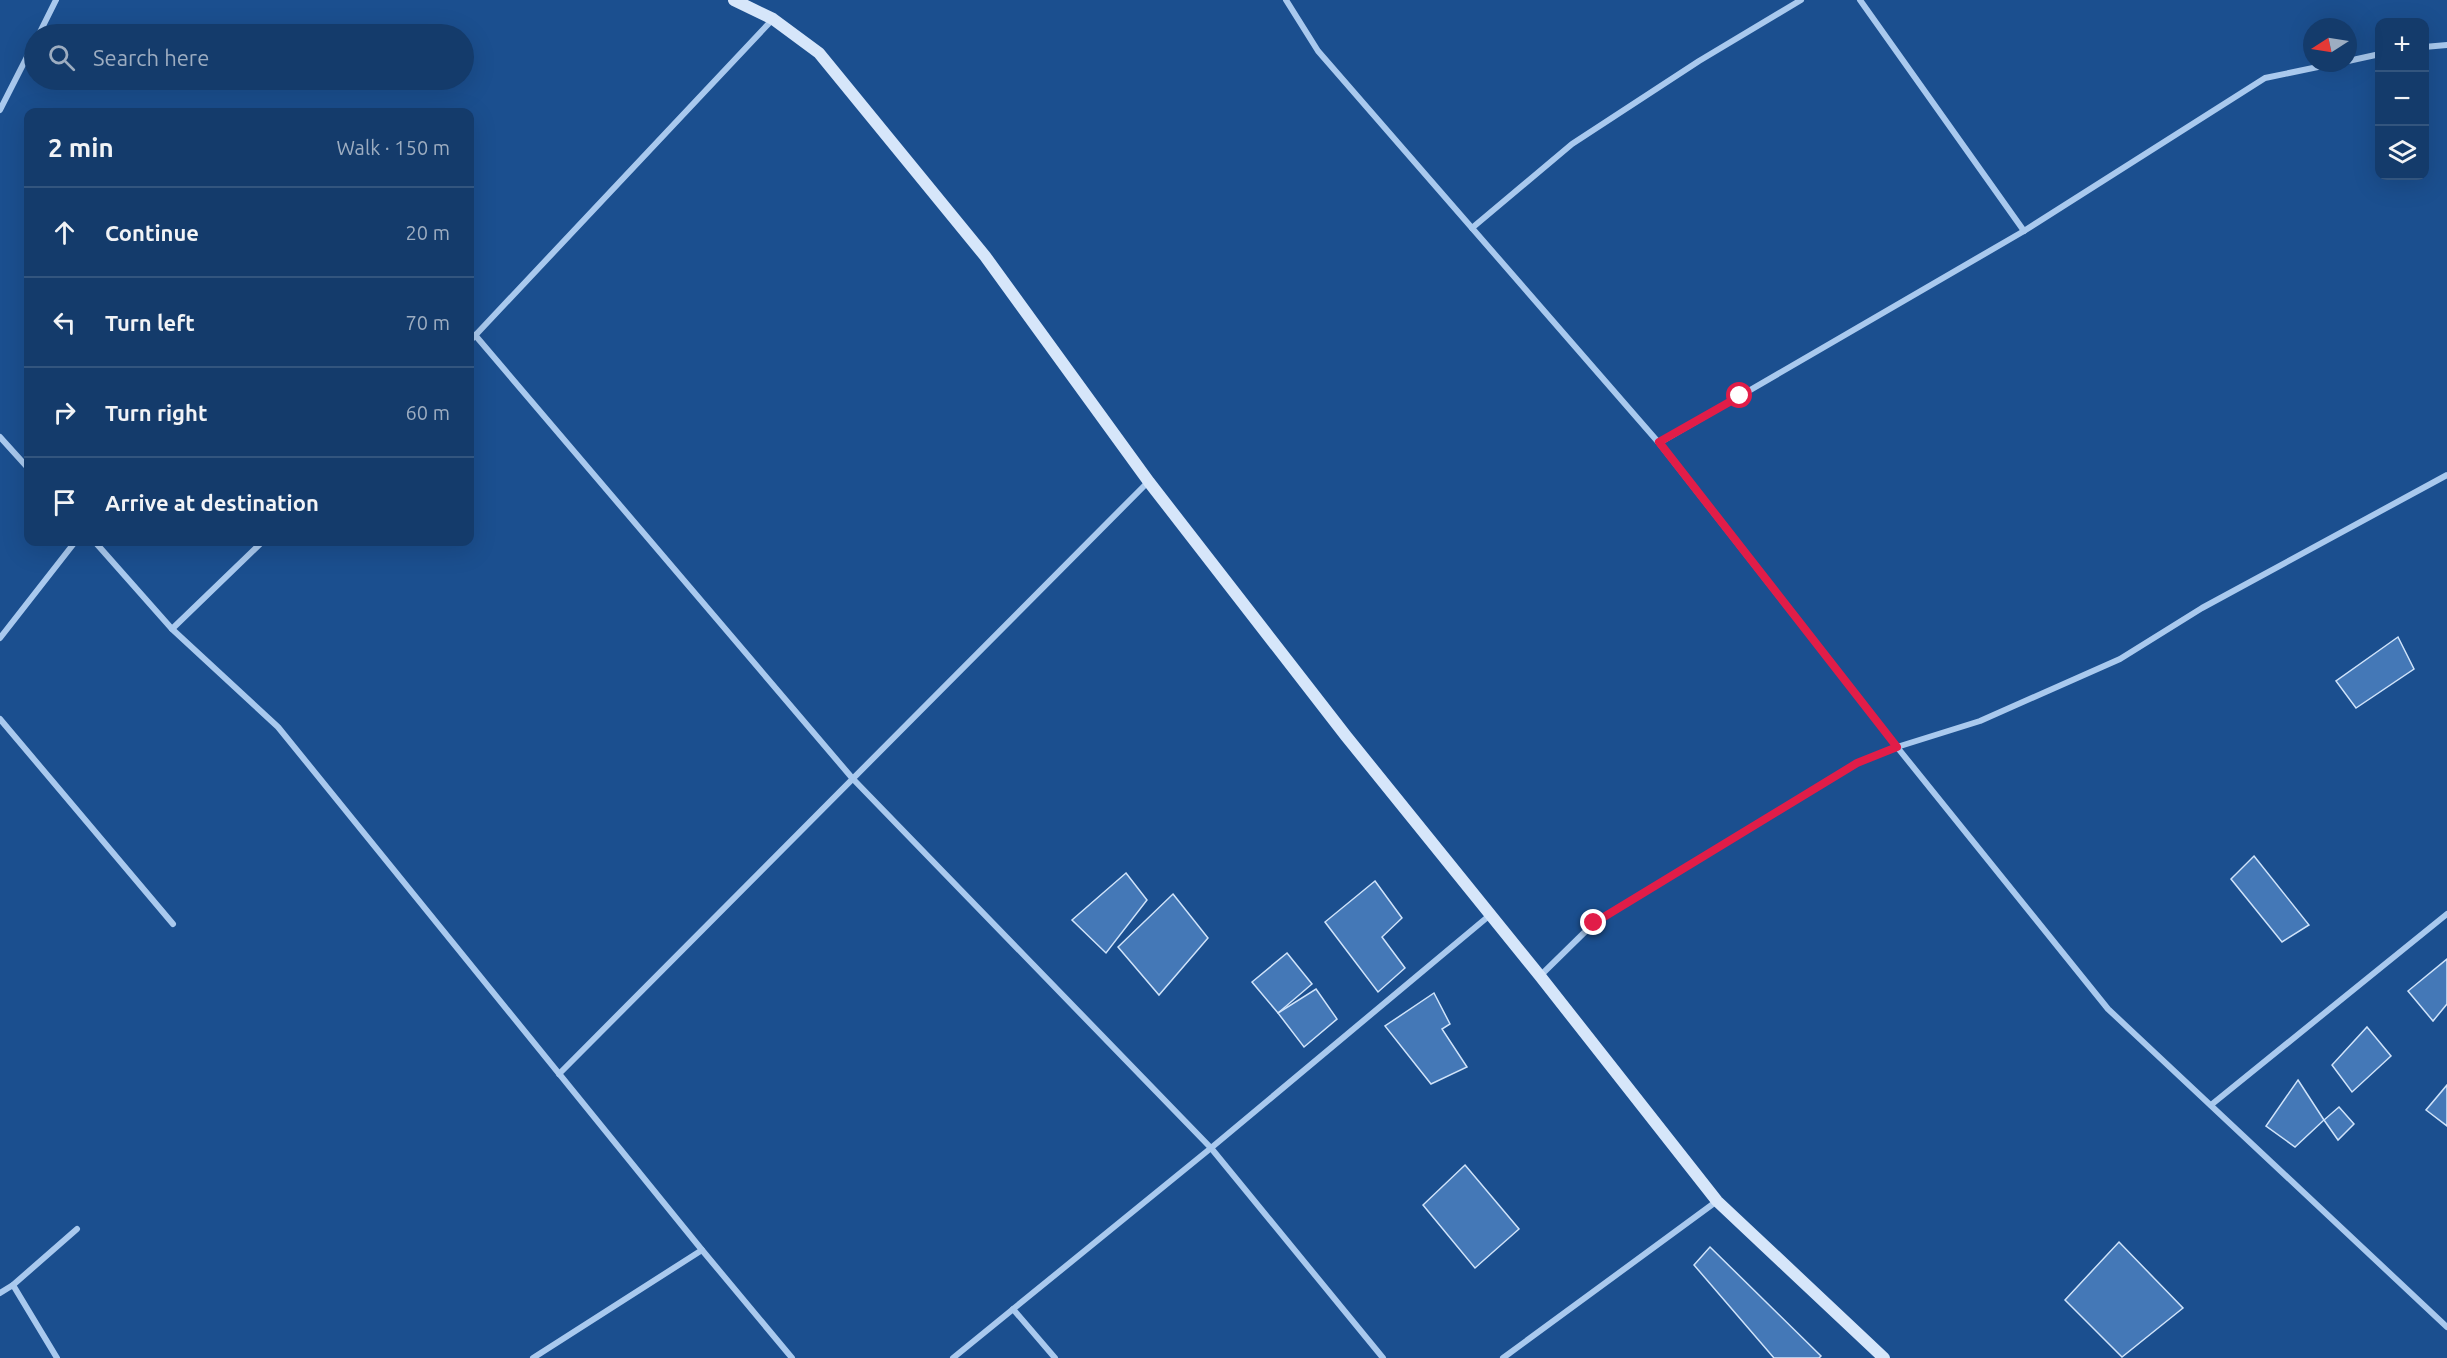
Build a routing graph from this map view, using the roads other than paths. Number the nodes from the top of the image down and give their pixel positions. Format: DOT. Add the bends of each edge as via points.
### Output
graph roads {
  1 [pos="56,0"];
  2 [pos="734,0"];
  3 [pos="1286,0"];
  4 [pos="1801,0"];
  5 [pos="1860,0"];
  6 [pos="773,19"];
  7 [pos="44,24"];
  8 [pos="2447,45"];
  9 [pos="2429,47"];
  10 [pos="2375,55"];
  11 [pos="2357,59"];
  12 [pos="24,63"];
  13 [pos="2303,70"];
  14 [pos="0,110"];
  15 [pos="1472,228"];
  16 [pos="2024,231"];
  17 [pos="475,335"];
  18 [pos="0,437"];
  19 [pos="1659,442"];
  20 [pos="24,464"];
  21 [pos="2447,475"];
  22 [pos="1149,482"];
  23 [pos="72,546"];
  24 [pos="99,546"];
  25 [pos="258,546"];
  26 [pos="172,629"];
  27 [pos="0,638"];
  28 [pos="0,719"];
  29 [pos="1897,747"];
  30 [pos="853,779"];
  31 [pos="2447,914"];
  32 [pos="1490,915"];
  33 [pos="173,924"];
  34 [pos="1540,976"];
  35 [pos="559,1074"];
  36 [pos="2211,1105"];
  37 [pos="1211,1148"];
  38 [pos="1717,1201"];
  39 [pos="77,1229"];
  40 [pos="702,1250"];
  41 [pos="13,1285"];
  42 [pos="0,1293"];
  43 [pos="1013,1309"];
  44 [pos="2447,1327"];
  45 [pos="57,1358"];
  46 [pos="533,1358"];
  47 [pos="792,1358"];
  48 [pos="952,1358"];
  49 [pos="1055,1358"];
  50 [pos="1383,1358"];
  51 [pos="1503,1358"];
  52 [pos="1884,1358"];
  1 -- 7 [label="street"];
  2 -- 6 [label="street"];
  3 -- 15 [label="street" via="1318,51"];
  4 -- 15 [label="street" via="1699,60 1572,144"];
  5 -- 16 [label="street"];
  6 -- 17 [label="street"];
  6 -- 22 [label="street" via="819,53 985,256"];
  8 -- 9 [label="street"];
  10 -- 11 [label="street"];
  12 -- 14 [label="street"];
  13 -- 16 [label="street" via="2265,78"];
  15 -- 19 [label="street"];
  16 -- 19 [label="street"];
  17 -- 30 [label="street"];
  18 -- 20 [label="street"];
  19 -- 29 [label="street"];
  21 -- 29 [label="street" via="2202,608 2120,659 1980,722"];
  22 -- 30 [label="street"];
  22 -- 32 [label="street"];
  23 -- 27 [label="street"];
  24 -- 26 [label="street"];
  25 -- 26 [label="street"];
  26 -- 35 [label="street" via="278,727"];
  28 -- 33 [label="street"];
  29 -- 34 [label="street" via="1857,763 1594,923"];
  29 -- 36 [label="street" via="2108,1009"];
  30 -- 35 [label="street"];
  30 -- 37 [label="street"];
  31 -- 36 [label="street"];
  32 -- 34 [label="street"];
  32 -- 37 [label="street"];
  34 -- 38 [label="street"];
  35 -- 40 [label="street"];
  36 -- 44 [label="street"];
  37 -- 43 [label="street"];
  37 -- 50 [label="street"];
  38 -- 51 [label="street"];
  38 -- 52 [label="street"];
  39 -- 41 [label="street"];
  40 -- 46 [label="street"];
  40 -- 47 [label="street"];
  41 -- 42 [label="street"];
  41 -- 45 [label="street"];
  43 -- 48 [label="street"];
  43 -- 49 [label="street"];
}
